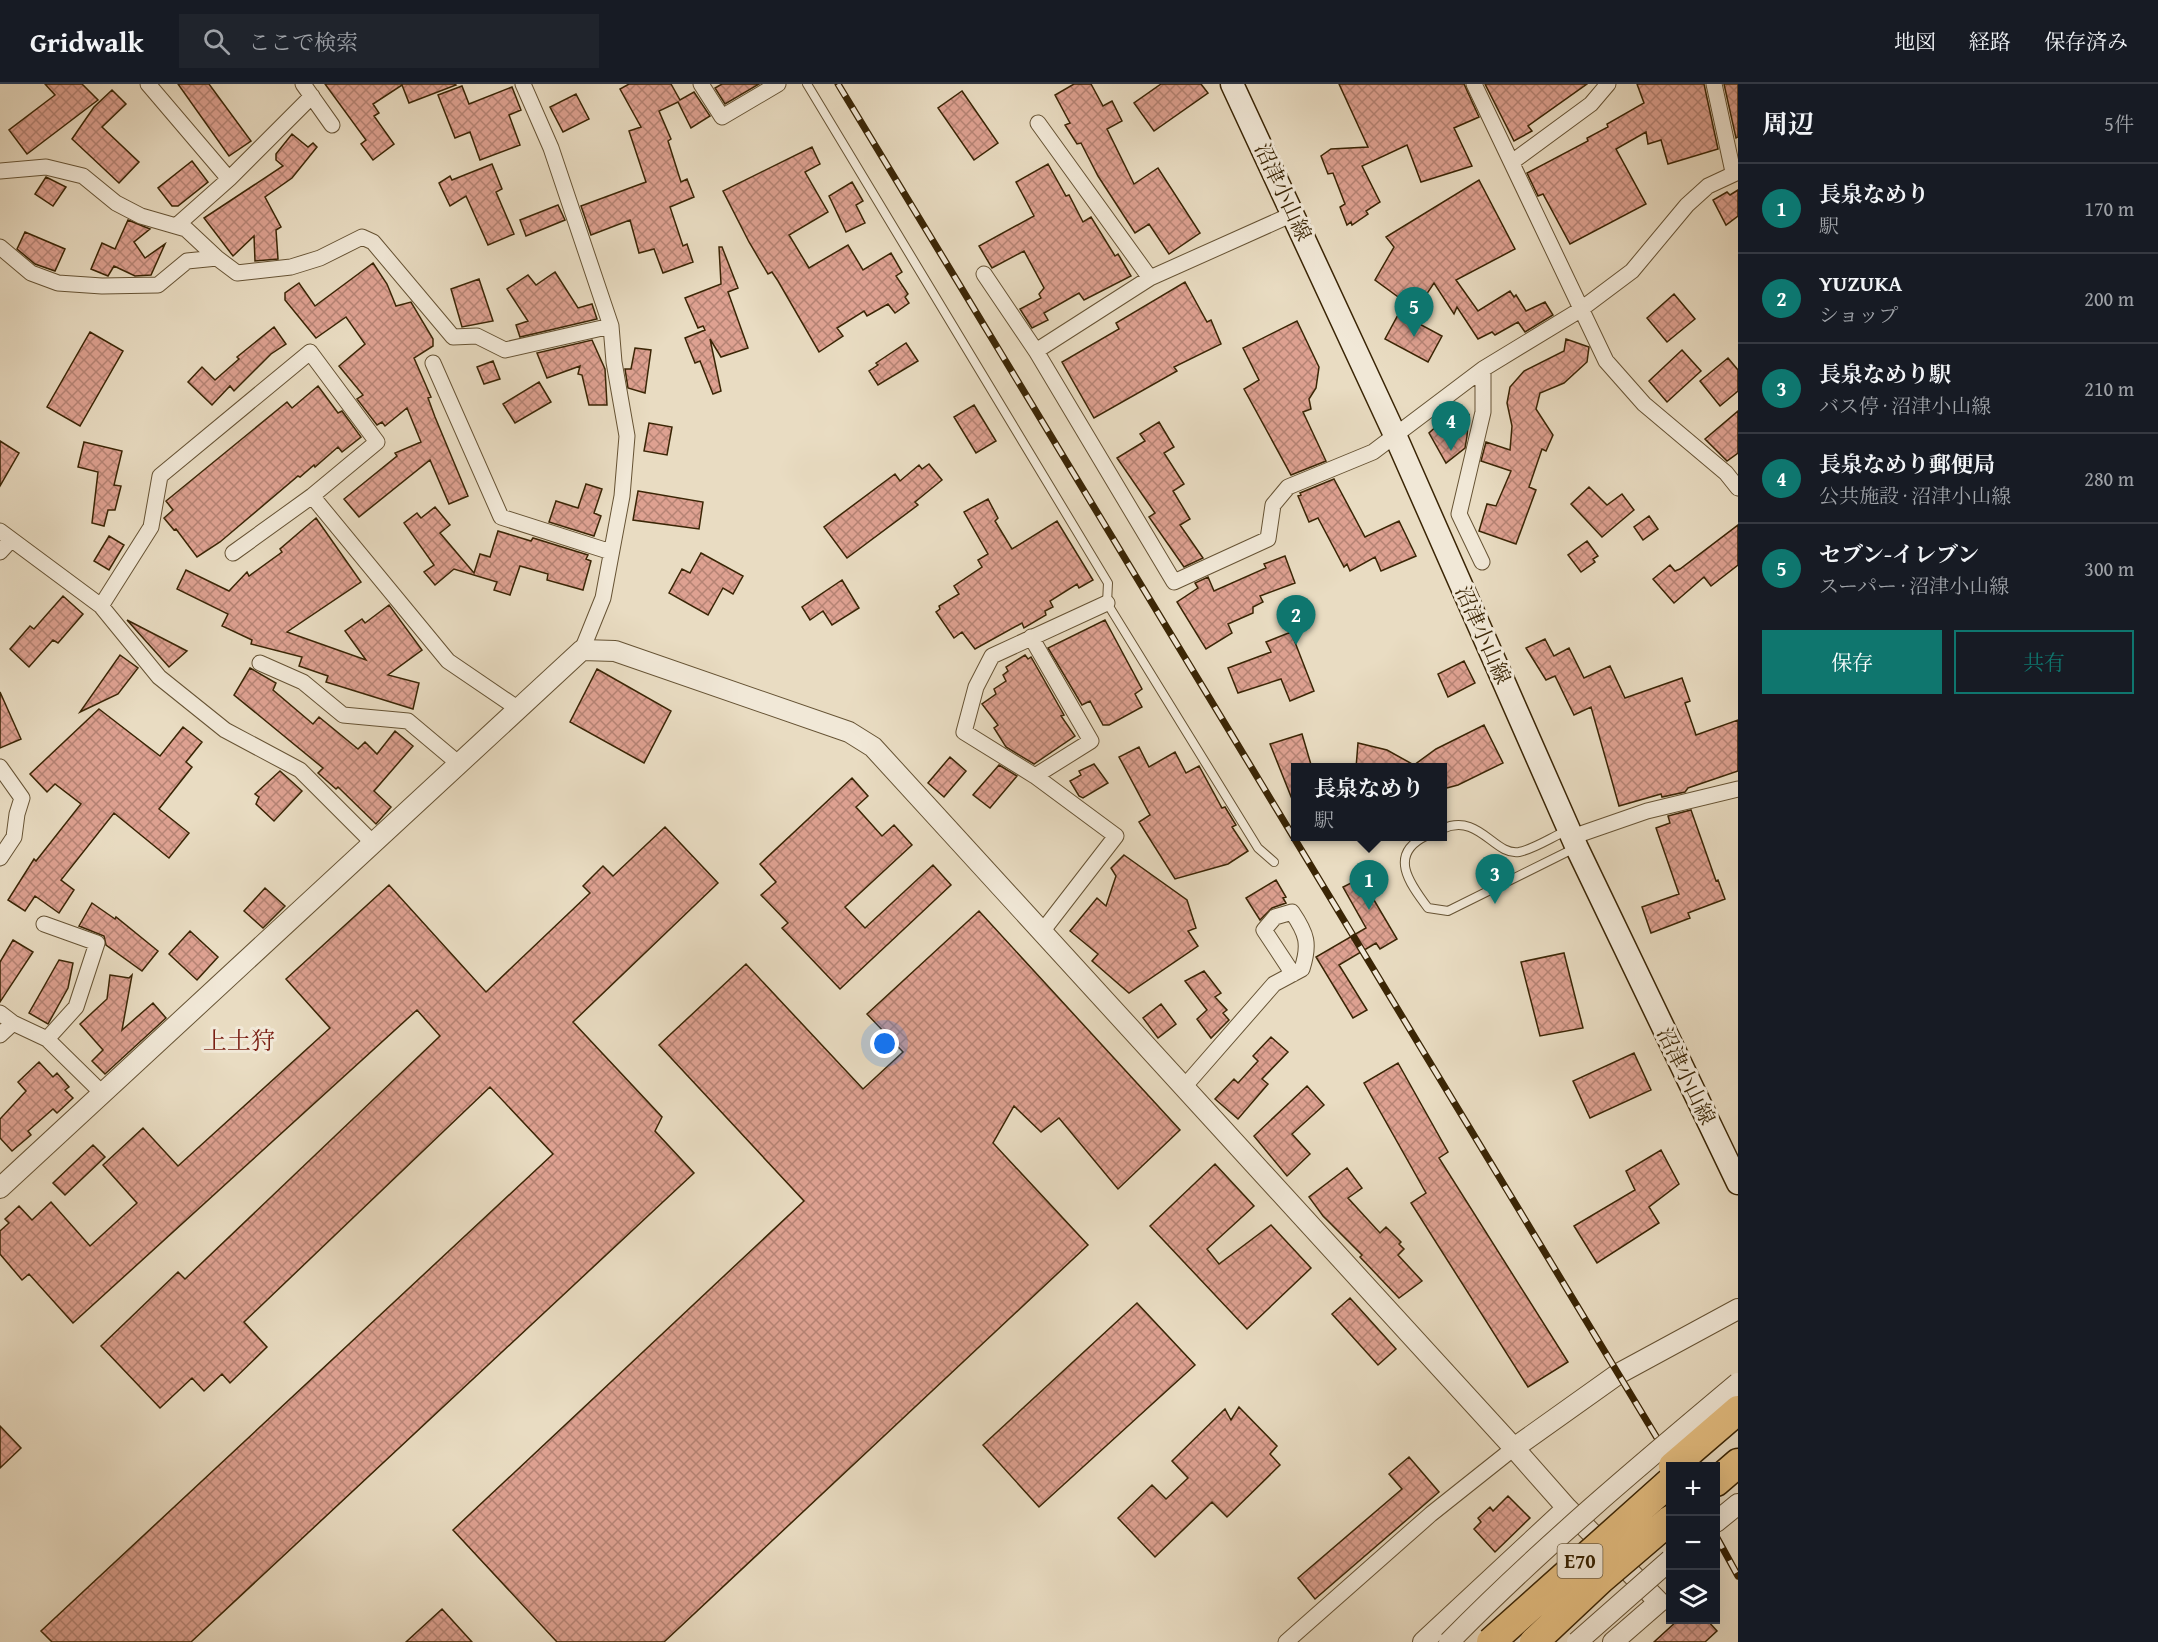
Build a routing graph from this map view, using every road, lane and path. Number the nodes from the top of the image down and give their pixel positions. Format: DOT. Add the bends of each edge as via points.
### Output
graph roads {
  1 [pos="148,84"];
  2 [pos="523,84"];
  3 [pos="701,84"];
  4 [pos="778,84"];
  5 [pos="807,84"];
  6 [pos="1232,84"];
  7 [pos="1474,84"];
  8 [pos="1608,84"];
  9 [pos="1714,84"];
  10 [pos="307,90"];
  11 [pos="1038,123"];
  12 [pos="332,125"];
  13 [pos="1512,162"];
  14 [pos="0,171"];
  15 [pos="1736,172"];
  16 [pos="229,179"];
  17 [pos="1293,214"];
  18 [pos="176,226"];
  19 [pos="0,247"];
  20 [pos="217,258"];
  21 [pos="984,274"];
  22 [pos="1150,278"];
  23 [pos="1580,310"];
  24 [pos="611,326"];
  25 [pos="1036,351"];
  26 [pos="434,363"];
  27 [pos="1483,369"];
  28 [pos="1395,435"];
  29 [pos="1738,488"];
  30 [pos="312,495"];
  31 [pos="6,536"];
  32 [pos="0,552"];
  33 [pos="611,552"];
  34 [pos="233,553"];
  35 [pos="1482,562"];
  36 [pos="1107,603"];
  37 [pos="100,606"];
  38 [pos="1031,637"];
  39 [pos="582,650"];
  40 [pos="260,663"];
  41 [pos="517,708"];
  42 [pos="458,764"];
  43 [pos="0,767"];
  44 [pos="1035,776"];
  45 [pos="1738,789"];
  46 [pos="1447,827"];
  47 [pos="1572,838"];
  48 [pos="1416,841"];
  49 [pos="372,842"];
  50 [pos="0,858"];
  51 [pos="1274,862"];
  52 [pos="44,924"];
  53 [pos="1041,933"];
  54 [pos="1293,974"];
  55 [pos="0,1013"];
  56 [pos="13,1023"];
  57 [pos="0,1035"];
  58 [pos="47,1039"];
  59 [pos="1184,1087"];
  60 [pos="102,1093"];
  61 [pos="1738,1183"];
  62 [pos="0,1188"];
  63 [pos="1738,1309"];
  64 [pos="1738,1383"];
  65 [pos="1738,1410"];
  66 [pos="1738,1426"];
  67 [pos="1514,1448"];
  68 [pos="1679,1462"];
  69 [pos="1695,1462"];
  70 [pos="1738,1463"];
  71 [pos="1666,1473"];
  72 [pos="1720,1479"];
  73 [pos="1666,1486"];
  74 [pos="1738,1504"];
  75 [pos="1567,1508"];
  76 [pos="1720,1519"];
  77 [pos="1666,1524"];
  78 [pos="1666,1564"];
  79 [pos="1494,1639"];
  80 [pos="1286,1642"];
  81 [pos="1423,1642"];
  82 [pos="1449,1642"];
  83 [pos="1534,1642"];
  84 [pos="1577,1642"];
  85 [pos="1612,1642"];
  1 -- 16 [label="street"];
  2 -- 24 [label="street" via="550,148"];
  3 -- 4 [label="street" via="722,117"];
  5 -- 36 [label="lane" via="1108,583"];
  6 -- 17 [label="main road, 沼津小山線"];
  7 -- 13 [label="street"];
  8 -- 13 [label="street" via="1591,104"];
  9 -- 15 [label="street"];
  10 -- 12 [label="street"];
  10 -- 16 [label="street"];
  11 -- 22 [label="street"];
  13 -- 23 [label="street"];
  14 -- 18 [label="street" via="46,167 83,176 116,203 141,216"];
  15 -- 23 [label="street" via="1708,186 1632,271"];
  16 -- 18 [label="street"];
  17 -- 22 [label="street"];
  17 -- 28 [label="main road, 沼津小山線"];
  18 -- 20 [label="street" via="186,229"];
  19 -- 20 [label="street" via="30,273 58,283 102,286 158,285 187,261"];
  20 -- 24 [label="street" via="237,273 291,267 362,237 374,242 453,337 477,336 505,350"];
  21 -- 25 [label="street"];
  22 -- 25 [label="street"];
  23 -- 27 [label="street"];
  23 -- 29 [label="street" via="1606,361 1644,404 1726,473"];
  24 -- 33 [label="street" via="627,436 622,496"];
  25 -- 28 [label="street" via="1174,582 1268,538 1273,505 1288,487 1373,452"];
  26 -- 33 [label="street" via="501,517"];
  27 -- 28 [label="street"];
  27 -- 35 [label="street" via="1483,412 1459,514"];
  28 -- 47 [label="main road, 沼津小山線"];
  30 -- 34 [label="street"];
  30 -- 37 [label="street" via="377,442 310,352 160,476 151,527"];
  30 -- 41 [label="street" via="448,661"];
  31 -- 32 [label="street"];
  31 -- 37 [label="street"];
  33 -- 39 [label="street" via="603,598"];
  36 -- 38 [label="street"];
  36 -- 51 [label="lane" via="1258,848"];
  37 -- 49 [label="street" via="159,677 225,730 300,770"];
  38 -- 44 [label="street" via="1091,741"];
  38 -- 44 [label="street" via="992,656 976,687 964,732"];
  39 -- 41 [label="street"];
  39 -- 53 [label="street" via="615,651 849,732 873,747"];
  40 -- 42 [label="street" via="303,682 343,715 408,721"];
  41 -- 42 [label="street"];
  42 -- 49 [label="street"];
  43 -- 50 [label="street" via="22,798 14,837"];
  44 -- 53 [label="street" via="1116,836"];
  45 -- 47 [label="street" via="1647,811"];
  46 -- 47 [label="lane" via="1469,826 1518,852"];
  47 -- 48 [label="lane" via="1448,911 1428,908 1404,865 1406,850"];
  47 -- 61 [label="main road, 沼津小山線"];
  49 -- 60 [label="street"];
  52 -- 58 [label="street" via="98,943 76,1007"];
  53 -- 59 [label="street"];
  54 -- 59 [label="street" via="1274,984"];
  55 -- 56 [label="street"];
  56 -- 57 [label="street"];
  56 -- 58 [label="street"];
  58 -- 60 [label="street"];
  59 -- 67 [label="street"];
  60 -- 62 [label="street"];
  63 -- 67 [label="street" via="1618,1374"];
  64 -- 82 [label="street, bridge" via="1625,1479"];
  65 -- 68 [label="highway, bridge"];
  66 -- 69 [label="highway"];
  67 -- 75 [label="street"];
  67 -- 80 [label="street" via="1431,1514"];
  70 -- 72 [label="highway"];
  71 -- 79 [label="highway, bridge" via="1618,1515"];
  73 -- 79 [label="highway, E70, bridge"];
  74 -- 76 [label="street"];
  75 -- 81 [label="street"];
  75 -- 85 [label="street" via="1659,1602"];
  77 -- 83 [label="highway, E70, bridge"];
  78 -- 84 [label="street, bridge"];
}
